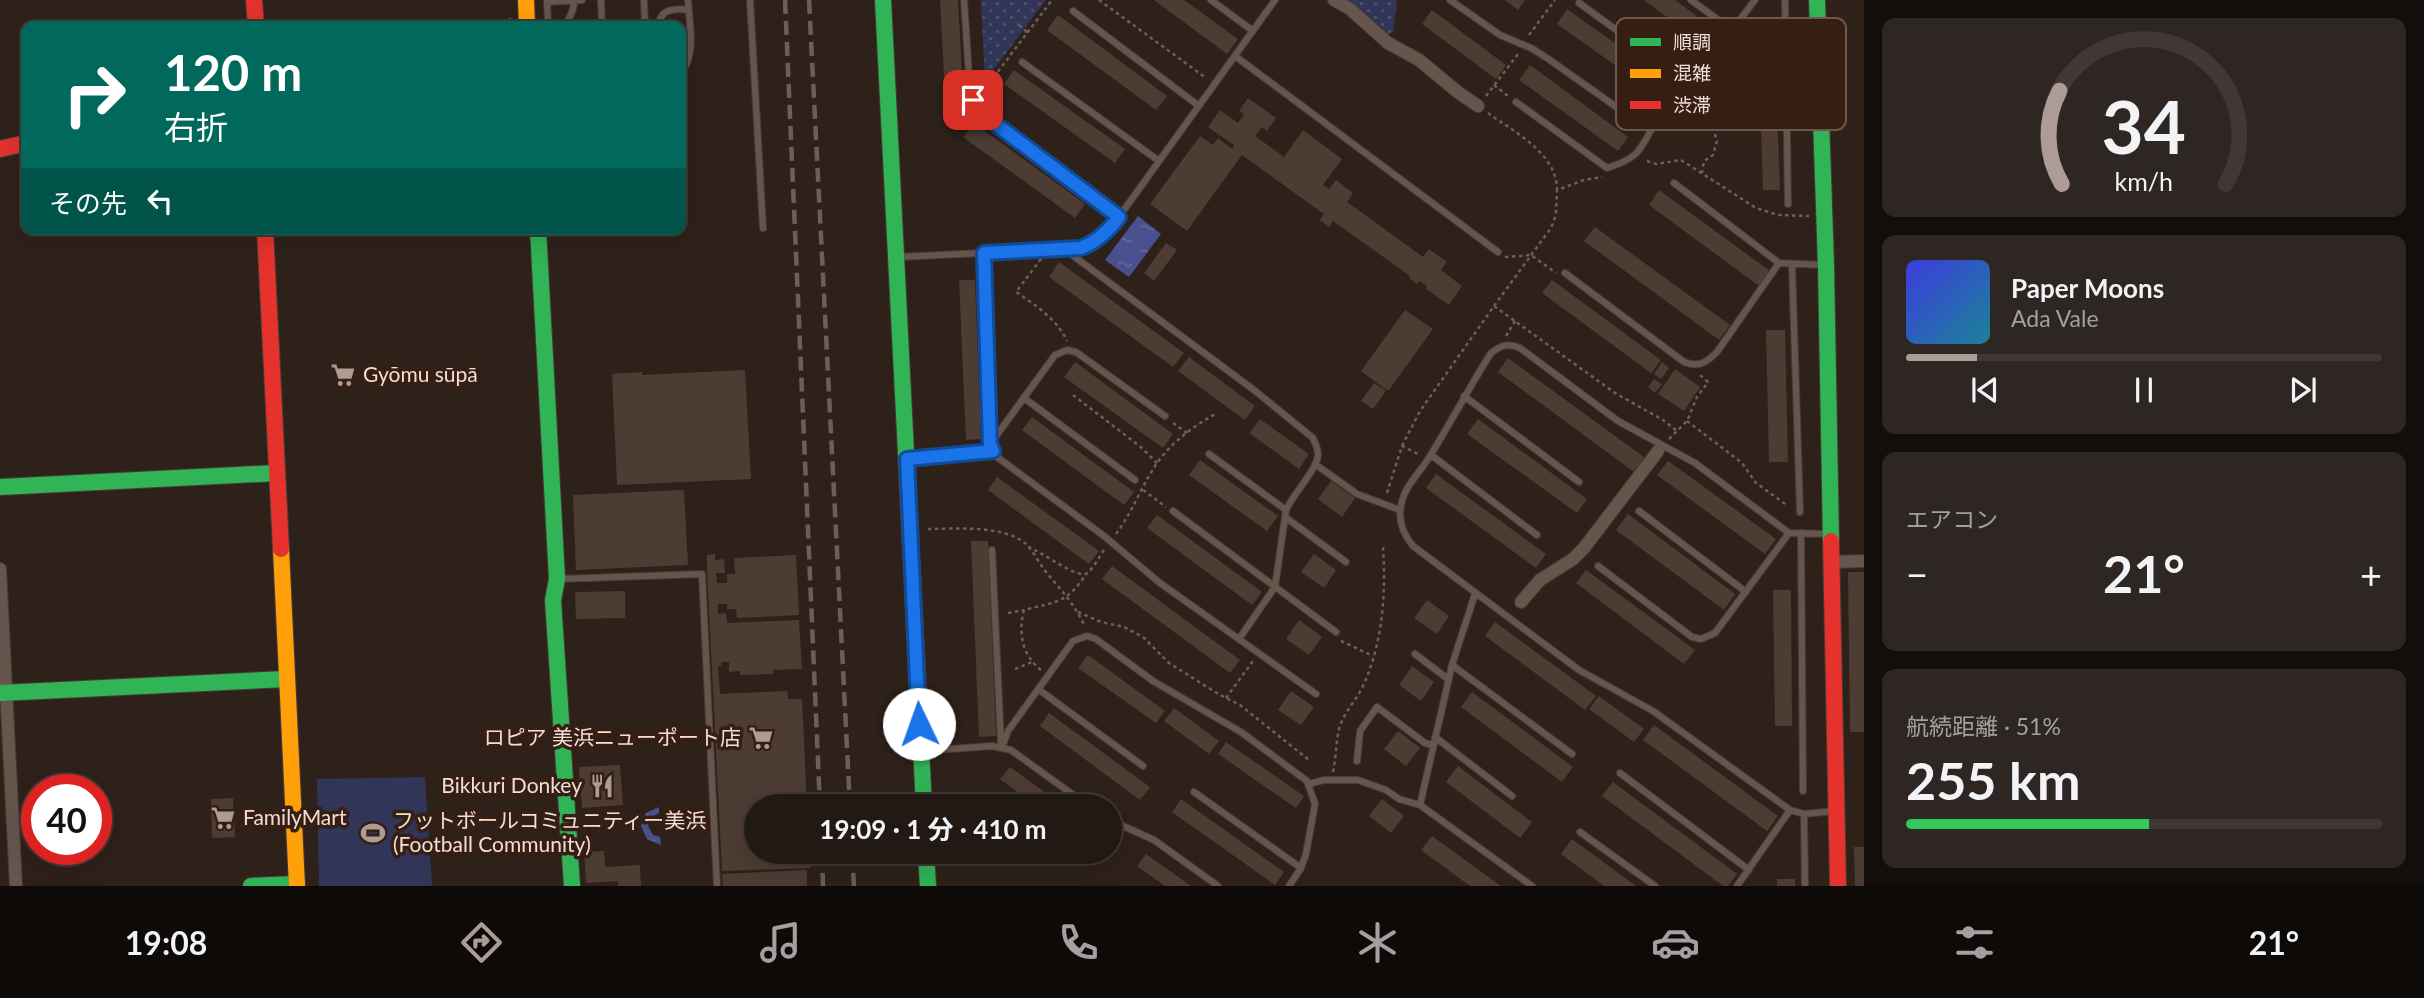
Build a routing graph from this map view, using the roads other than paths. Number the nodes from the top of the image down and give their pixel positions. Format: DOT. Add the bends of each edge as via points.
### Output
graph roads {
  1 [pos="254,0"];
  2 [pos="526,0"];
  3 [pos="565,0"];
  4 [pos="581,0"];
  5 [pos="601,0"];
  6 [pos="644,0"];
  7 [pos="688,0"];
  8 [pos="750,0"];
  9 [pos="883,0"];
  10 [pos="964,0"];
  11 [pos="1211,0"];
  12 [pos="1275,0"];
  13 [pos="1334,0"];
  14 [pos="1450,0"];
  15 [pos="1691,0"];
  16 [pos="1755,0"];
  17 [pos="1785,0"];
  18 [pos="1817,0"];
  19 [pos="547,1"];
  20 [pos="575,1"];
  21 [pos="1579,3"];
  22 [pos="688,10"];
  23 [pos="1073,11"];
  24 [pos="1716,18"];
  25 [pos="1741,18"];
  26 [pos="1785,18"];
  27 [pos="1818,18"];
  28 [pos="256,21"];
  29 [pos="527,21"];
  30 [pos="548,21"];
  31 [pos="569,21"];
  32 [pos="602,21"];
  33 [pos="646,21"];
  34 [pos="659,21"];
  35 [pos="1616,30"];
  36 [pos="1253,31"];
  37 [pos="1235,56"];
  38 [pos="1022,62"];
  39 [pos="686,67"];
  40 [pos="1516,102"];
  41 [pos="1199,106"];
  42 [pos="1478,106"];
  43 [pos="1616,107"];
  44 [pos="1651,130"];
  45 [pos="1787,130"];
  46 [pos="1821,130"];
  47 [pos="21,144"];
  48 [pos="0,149"];
  49 [pos="1158,161"];
  50 [pos="1674,183"];
  51 [pos="1788,204"];
  52 [pos="1119,217"];
  53 [pos="763,228"];
  54 [pos="265,235"];
  55 [pos="538,235"];
  56 [pos="1064,250"];
  57 [pos="1498,252"];
  58 [pos="984,253"];
  59 [pos="897,257"];
  60 [pos="1779,263"];
  61 [pos="1793,265"];
  62 [pos="1826,265"];
  63 [pos="1565,274"];
  64 [pos="1464,396"];
  65 [pos="1024,398"];
  66 [pos="1165,416"];
  67 [pos="992,448"];
  68 [pos="1658,451"];
  69 [pos="1209,454"];
  70 [pos="1431,455"];
  71 [pos="907,459"];
  72 [pos="1315,464"];
  73 [pos="277,473"];
  74 [pos="1135,480"];
  75 [pos="1579,482"];
  76 [pos="0,487"];
  77 [pos="1400,510"];
  78 [pos="1639,511"];
  79 [pos="1173,512"];
  80 [pos="1798,512"];
  81 [pos="1286,514"];
  82 [pos="1789,533"];
  83 [pos="1801,533"];
  84 [pos="1832,534"];
  85 [pos="1537,535"];
  86 [pos="992,550"];
  87 [pos="1864,561"];
  88 [pos="1346,562"];
  89 [pos="1832,562"];
  90 [pos="1598,566"];
  91 [pos="0,569"];
  92 [pos="557,579"];
  93 [pos="1275,587"];
  94 [pos="1746,592"];
  95 [pos="1475,594"];
  96 [pos="1521,602"];
  97 [pos="1336,632"];
  98 [pos="1239,639"];
  99 [pos="1415,654"];
  100 [pos="1452,665"];
  101 [pos="287,679"];
  102 [pos="1448,679"];
  103 [pos="1038,689"];
  104 [pos="3,693"];
  105 [pos="1316,694"];
  106 [pos="1434,741"];
  107 [pos="1002,747"];
  108 [pos="921,751"];
  109 [pos="1572,754"];
  110 [pos="1357,761"];
  111 [pos="1143,766"];
  112 [pos="1620,773"];
  113 [pos="1308,784"];
  114 [pos="1803,791"];
  115 [pos="1194,792"];
  116 [pos="923,794"];
  117 [pos="1072,794"];
  118 [pos="1512,796"];
  119 [pos="1420,805"];
  120 [pos="1790,810"];
  121 [pos="1836,811"];
  122 [pos="1804,814"];
  123 [pos="1122,825"];
  124 [pos="1580,832"];
  125 [pos="927,864"];
  126 [pos="1301,868"];
  127 [pos="1749,870"];
  128 [pos="297,885"];
  129 [pos="16,886"];
  130 [pos="251,886"];
  131 [pos="572,886"];
  132 [pos="718,886"];
  133 [pos="928,886"];
  134 [pos="1218,886"];
  135 [pos="1289,886"];
  136 [pos="1532,886"];
  137 [pos="1654,886"];
  138 [pos="1737,886"];
  139 [pos="1805,886"];
  140 [pos="1838,886"];
  1 -- 28 [label="street"];
  2 -- 29 [label="street"];
  3 -- 19 [label="lane"];
  3 -- 20 [label="lane"];
  4 -- 20 [label="lane"];
  5 -- 32 [label="lane"];
  6 -- 33 [label="lane"];
  7 -- 22 [label="lane"];
  8 -- 53 [label="lane"];
  9 -- 59 [label="street"];
  10 -- 52 [label="lane" via="970,92 980,111"];
  11 -- 36 [label="lane"];
  12 -- 36 [label="lane"];
  13 -- 42 [label="street"];
  14 -- 43 [label="lane" via="1500,35 1547,58"];
  15 -- 24 [label="lane"];
  16 -- 25 [label="lane"];
  17 -- 26 [label="lane"];
  18 -- 27 [label="street"];
  19 -- 30 [label="lane"];
  20 -- 31 [label="lane"];
  21 -- 35 [label="lane"];
  22 -- 34 [label="lane" via="668,10"];
  22 -- 39 [label="lane" via="691,55"];
  23 -- 41 [label="lane"];
  36 -- 37 [label="lane"];
  37 -- 41 [label="lane"];
  37 -- 57 [label="lane"];
  38 -- 49 [label="lane"];
  40 -- 44 [label="lane" via="1607,168 1630,160"];
  41 -- 49 [label="lane"];
  45 -- 51 [label="lane"];
  46 -- 62 [label="street"];
  47 -- 48 [label="street"];
  49 -- 52 [label="lane"];
  50 -- 60 [label="lane"];
  52 -- 56 [label="lane" via="1089,245"];
  54 -- 73 [label="street"];
  55 -- 92 [label="street"];
  56 -- 58 [label="lane"];
  56 -- 72 [label="lane" via="1313,438 1318,457"];
  58 -- 59 [label="lane"];
  58 -- 67 [label="lane"];
  59 -- 71 [label="street"];
  60 -- 61 [label="lane"];
  60 -- 63 [label="lane" via="1717,352 1699,365 1684,362"];
  61 -- 62 [label="lane"];
  61 -- 80 [label="lane"];
  62 -- 84 [label="street"];
  64 -- 70 [label="lane"];
  64 -- 75 [label="lane"];
  64 -- 82 [label="lane" via="1491,353 1510,344 1520,348 1618,421 1695,463"];
  65 -- 66 [label="lane" via="1055,355 1067,350"];
  65 -- 67 [label="lane"];
  65 -- 74 [label="lane"];
  67 -- 71 [label="lane"];
  67 -- 98 [label="lane" via="1002,462"];
  68 -- 96 [label="street" via="1584,548 1540,580"];
  69 -- 81 [label="lane"];
  70 -- 77 [label="lane" via="1406,488"];
  70 -- 85 [label="lane"];
  71 -- 108 [label="street"];
  72 -- 77 [label="lane" via="1357,494"];
  72 -- 81 [label="lane"];
  73 -- 76 [label="street"];
  73 -- 101 [label="street"];
  77 -- 95 [label="lane" via="1401,524 1413,546"];
  78 -- 94 [label="lane"];
  79 -- 93 [label="lane"];
  81 -- 88 [label="lane"];
  81 -- 93 [label="lane"];
  82 -- 83 [label="lane"];
  82 -- 94 [label="lane"];
  83 -- 84 [label="lane"];
  83 -- 114 [label="lane"];
  84 -- 89 [label="street"];
  86 -- 107 [label="lane"];
  87 -- 89 [label="street"];
  89 -- 121 [label="street"];
  90 -- 94 [label="lane" via="1692,637 1701,639 1715,633"];
  91 -- 104 [label="street"];
  92 -- 131 [label="street" via="553,600"];
  92 -- 132 [label="lane" via="702,574"];
  93 -- 97 [label="lane"];
  93 -- 98 [label="lane"];
  95 -- 100 [label="lane"];
  95 -- 120 [label="lane" via="1579,670 1653,711"];
  98 -- 105 [label="lane"];
  99 -- 102 [label="lane"];
  100 -- 102 [label="lane"];
  100 -- 109 [label="lane"];
  101 -- 104 [label="street"];
  101 -- 128 [label="street"];
  102 -- 106 [label="lane"];
  103 -- 107 [label="lane"];
  103 -- 111 [label="lane"];
  103 -- 113 [label="lane" via="1073,641 1087,636 1096,639 1153,681 1241,732"];
  104 -- 129 [label="street"];
  106 -- 110 [label="lane" via="1425,743 1377,707 1360,731"];
  106 -- 118 [label="lane"];
  106 -- 119 [label="lane"];
  107 -- 108 [label="lane"];
  107 -- 117 [label="lane"];
  108 -- 116 [label="street"];
  112 -- 127 [label="lane"];
  113 -- 119 [label="lane" via="1358,780"];
  113 -- 126 [label="lane" via="1315,804"];
  115 -- 126 [label="lane"];
  119 -- 136 [label="lane"];
  120 -- 122 [label="lane"];
  120 -- 127 [label="lane"];
  121 -- 122 [label="lane"];
  121 -- 140 [label="street"];
  122 -- 139 [label="lane"];
  123 -- 134 [label="lane" via="1154,839"];
  124 -- 137 [label="lane"];
  125 -- 133 [label="street"];
  126 -- 135 [label="lane"];
  127 -- 138 [label="lane"];
  128 -- 130 [label="street"];
}
